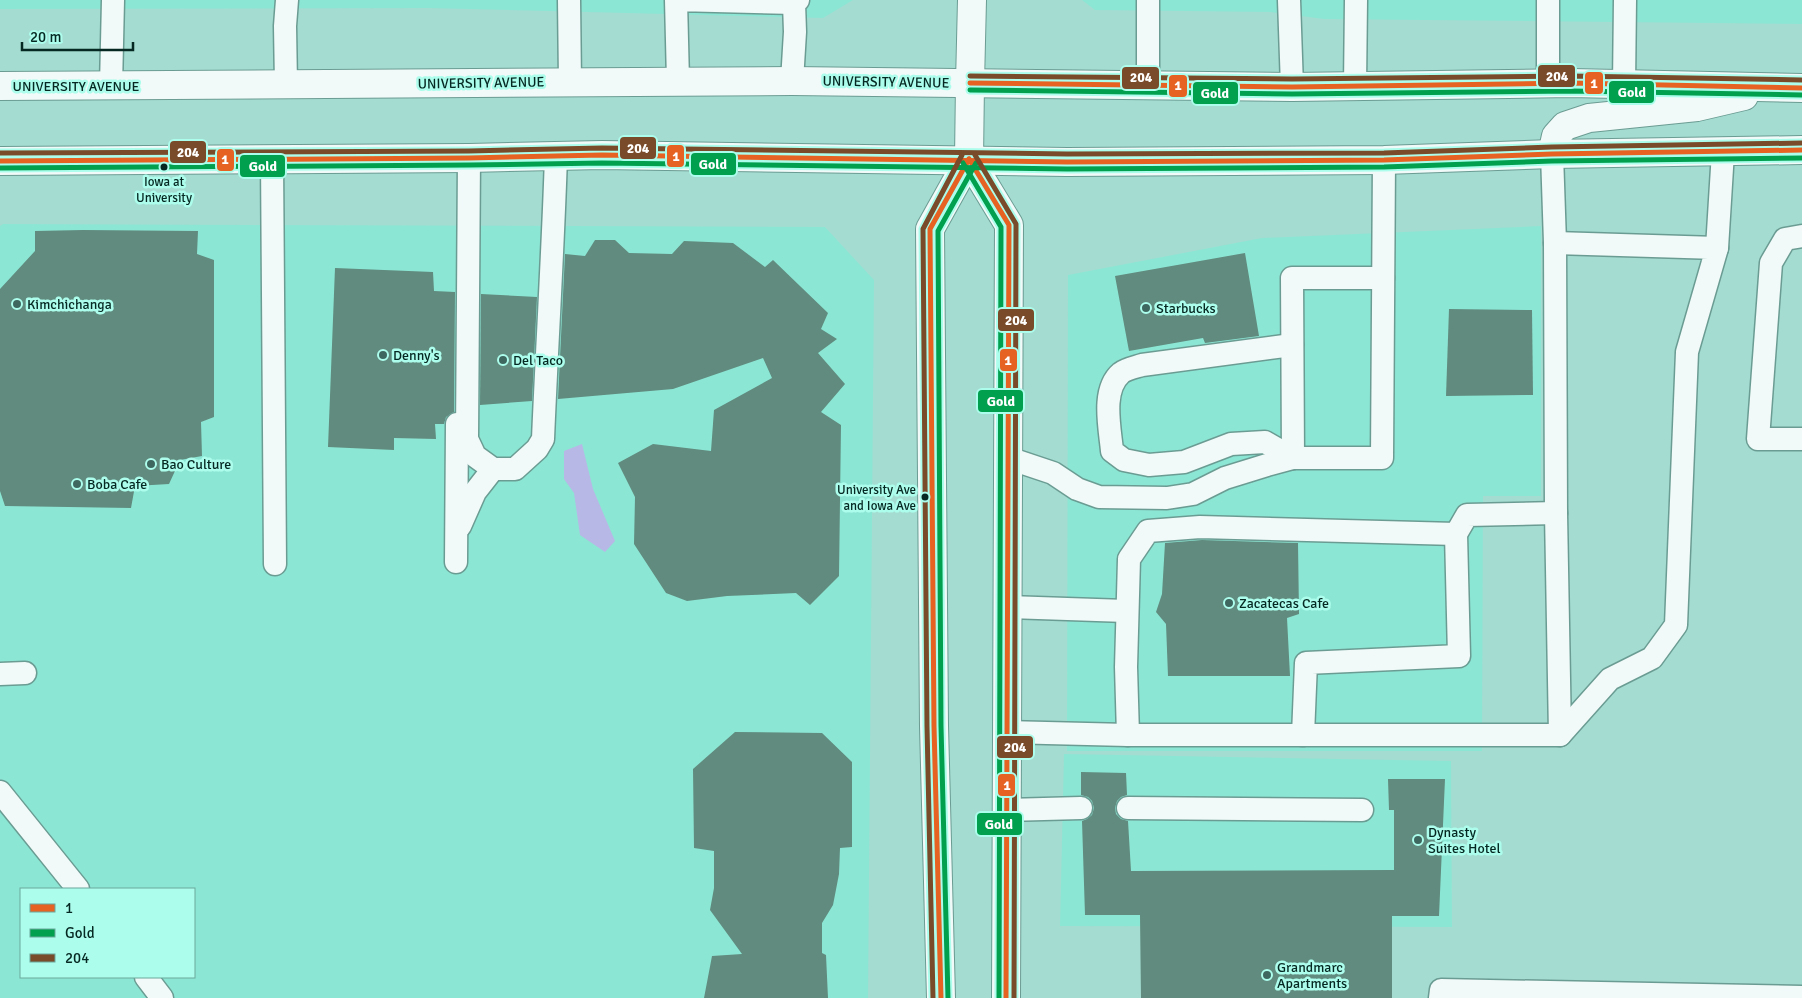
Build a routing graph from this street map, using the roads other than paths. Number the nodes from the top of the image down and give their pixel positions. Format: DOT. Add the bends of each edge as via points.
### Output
graph roads {
  1 [pos="113,0"];
  2 [pos="287,0"];
  3 [pos="569,0"];
  4 [pos="676,0"];
  5 [pos="972,0"];
  6 [pos="1148,0"];
  7 [pos="1289,0"];
  8 [pos="1356,0"];
  9 [pos="1548,0"];
  10 [pos="1625,0"];
  11 [pos="796,2"];
  12 [pos="678,81"];
  13 [pos="792,81"];
  14 [pos="570,82"];
  15 [pos="970,83"];
  16 [pos="1548,83"];
  17 [pos="286,85"];
  18 [pos="1624,85"];
  19 [pos="0,86"];
  20 [pos="111,86"];
  21 [pos="1148,86"];
  22 [pos="1355,86"];
  23 [pos="1292,87"];
  24 [pos="1793,88"];
  25 [pos="1802,150"];
  26 [pos="1723,152"];
  27 [pos="1552,154"];
  28 [pos="556,156"];
  29 [pos="464,158"];
  30 [pos="272,159"];
  31 [pos="969,159"];
  32 [pos="1384,160"];
  33 [pos="0,161"];
  34 [pos="1802,236"];
  35 [pos="1555,243"];
  36 [pos="1717,248"];
  37 [pos="1383,278"];
  38 [pos="1292,345"];
  39 [pos="1802,439"];
  40 [pos="1008,458"];
  41 [pos="1293,458"];
  42 [pos="493,469"];
  43 [pos="1556,513"];
  44 [pos="456,534"];
  45 [pos="1456,534"];
  46 [pos="456,562"];
  47 [pos="275,564"];
  48 [pos="1007,607"];
  49 [pos="1126,611"];
  50 [pos="25,673"];
  51 [pos="0,674"];
  52 [pos="1007,732"];
  53 [pos="1128,735"];
  54 [pos="1303,735"];
  55 [pos="1560,735"];
  56 [pos="0,792"];
  57 [pos="1082,808"];
  58 [pos="1128,808"];
  59 [pos="1006,810"];
  60 [pos="1362,810"];
  61 [pos="77,888"];
  62 [pos="147,978"];
  63 [pos="1802,996"];
  64 [pos="162,998"];
  65 [pos="941,998"];
  66 [pos="1006,998"];
  67 [pos="1440,998"];
  1 -- 20 [label="lane"];
  2 -- 17 [label="lane"];
  3 -- 14 [label="lane"];
  4 -- 11 [label="lane"];
  4 -- 12 [label="lane"];
  5 -- 15 [label="main road"];
  6 -- 21 [label="lane"];
  7 -- 23 [label="lane"];
  8 -- 22 [label="lane"];
  9 -- 16 [label="lane"];
  10 -- 18 [label="lane"];
  11 -- 13 [label="lane"];
  12 -- 13 [label="main road, UNIVERSITY AVENUE"];
  12 -- 14 [label="main road, UNIVERSITY AVENUE"];
  13 -- 15 [label="main road, UNIVERSITY AVENUE"];
  14 -- 17 [label="main road, UNIVERSITY AVENUE"];
  15 -- 21 [label="main road, UNIVERSITY AVENUE"];
  15 -- 31 [label="main road"];
  16 -- 18 [label="main road, UNIVERSITY AVENUE"];
  16 -- 22 [label="main road, UNIVERSITY AVENUE"];
  17 -- 20 [label="main road, UNIVERSITY AVENUE"];
  18 -- 24 [label="main road, UNIVERSITY AVENUE"];
  19 -- 20 [label="main road, UNIVERSITY AVENUE"];
  21 -- 23 [label="main road, UNIVERSITY AVENUE"];
  22 -- 23 [label="main road, UNIVERSITY AVENUE"];
  24 -- 27 [label="main road" via="1697,107 1589,118 1564,126 1556,136"];
  25 -- 26 [label="main road"];
  26 -- 27 [label="main road"];
  26 -- 36 [label="lane"];
  27 -- 32 [label="main road"];
  27 -- 35 [label="lane"];
  28 -- 29 [label="main road"];
  28 -- 31 [label="main road"];
  28 -- 42 [label="lane" via="543,439 515,469"];
  29 -- 30 [label="main road"];
  29 -- 42 [label="lane" via="467,439 475,456"];
  29 -- 44 [label="lane"];
  30 -- 33 [label="main road"];
  30 -- 47 [label="lane"];
  31 -- 32 [label="main road" via="1067,162"];
  31 -- 40 [label="main road" via="1009,226"];
  31 -- 65 [label="main road" via="930,228 934,726"];
  32 -- 37 [label="lane"];
  34 -- 39 [label="lane" via="1785,239 1771,263 1758,439"];
  35 -- 36 [label="lane"];
  35 -- 43 [label="lane"];
  36 -- 55 [label="lane" via="1687,352 1676,624 1652,658 1610,679"];
  37 -- 38 [label="lane" via="1292,278"];
  37 -- 41 [label="lane" via="1382,458"];
  38 -- 41 [label="lane"];
  38 -- 41 [label="lane" via="1142,365 1122,372 1111,385 1108,398 1112,451 1124,460 1149,465 1184,462 1230,444 1265,442"];
  40 -- 41 [label="lane" via="1053,473 1077,489 1099,497 1166,498 1193,494 1225,478"];
  40 -- 48 [label="main road"];
  42 -- 44 [label="lane" via="476,492"];
  43 -- 45 [label="lane" via="1467,515"];
  43 -- 55 [label="lane"];
  44 -- 46 [label="lane"];
  45 -- 49 [label="lane" via="1200,527 1148,531 1129,559"];
  45 -- 54 [label="lane" via="1458,656 1306,663"];
  48 -- 49 [label="lane"];
  48 -- 52 [label="main road"];
  49 -- 53 [label="lane"];
  50 -- 51 [label="lane"];
  52 -- 53 [label="lane"];
  52 -- 59 [label="main road"];
  53 -- 54 [label="lane"];
  54 -- 55 [label="lane"];
  56 -- 61 [label="lane"];
  57 -- 59 [label="lane"];
  58 -- 60 [label="lane"];
  59 -- 66 [label="main road"];
  62 -- 64 [label="lane"];
  63 -- 67 [label="lane" via="1441,990"];
}
